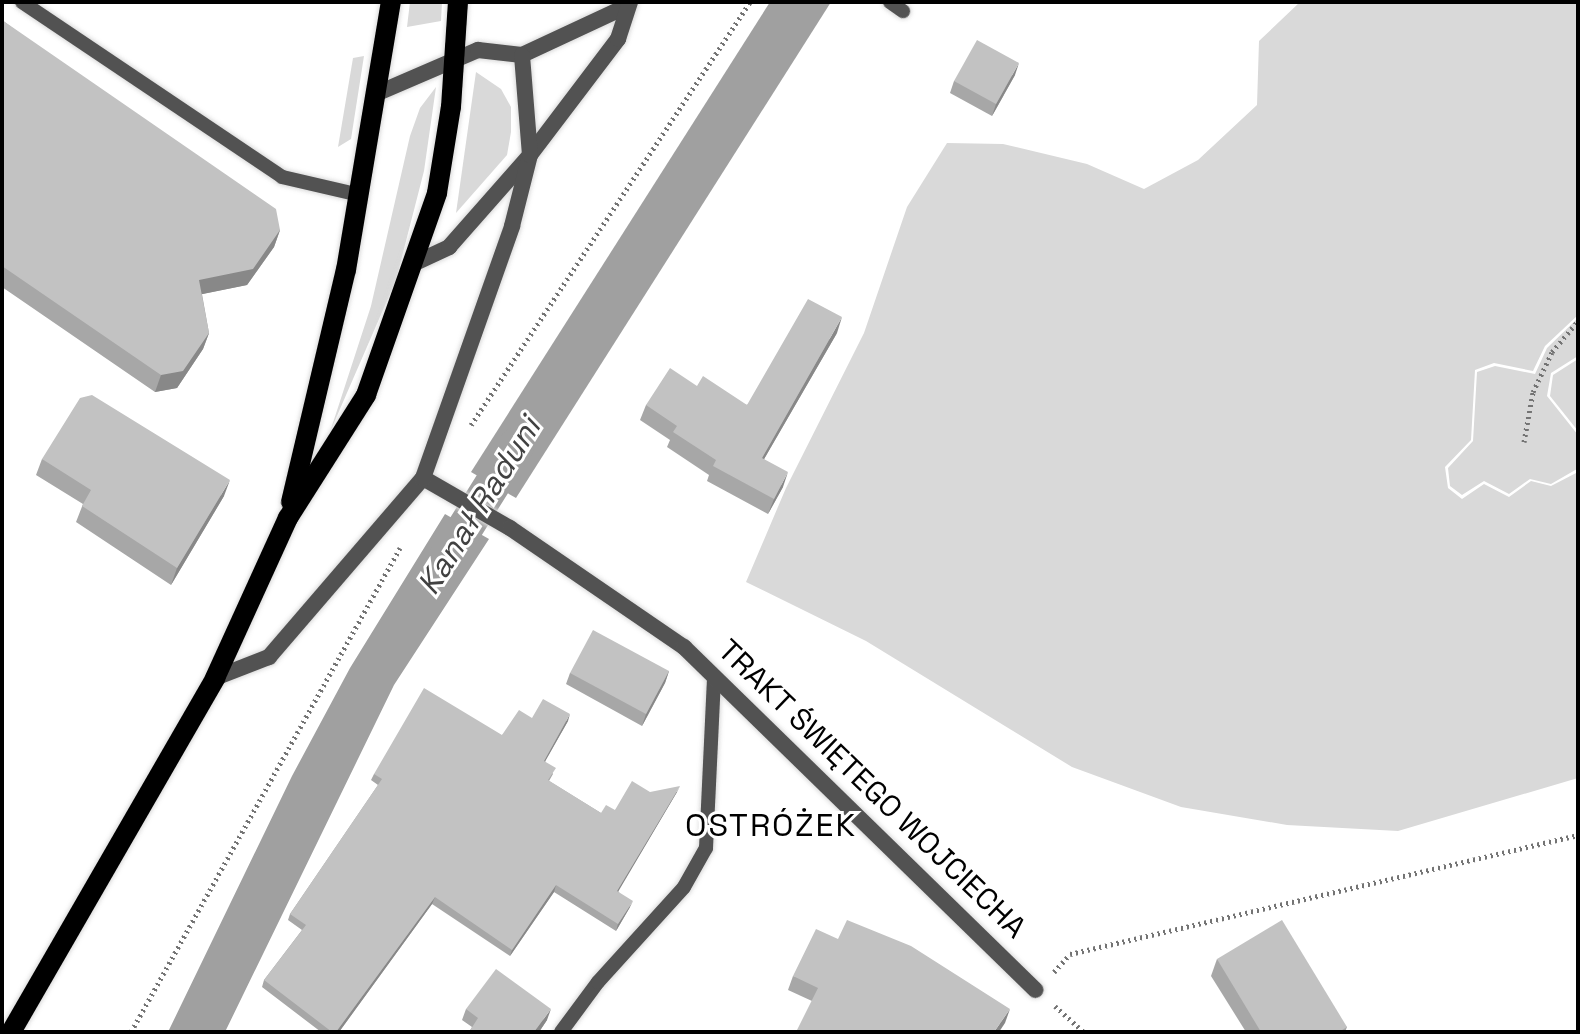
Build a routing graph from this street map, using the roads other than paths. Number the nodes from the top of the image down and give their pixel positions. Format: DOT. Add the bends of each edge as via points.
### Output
graph roads {
  1 [pos="22,2"];
  2 [pos="391,2"];
  3 [pos="458,2"];
  4 [pos="890,2"];
  5 [pos="628,4"];
  6 [pos="903,11"];
  7 [pos="522,55"];
  8 [pos="454,60"];
  9 [pos="378,93"];
  10 [pos="530,155"];
  11 [pos="360,195"];
  12 [pos="415,263"];
  13 [pos="423,478"];
  14 [pos="288,518"];
  15 [pos="215,678"];
  16 [pos="714,678"];
  17 [pos="1036,990"];
  18 [pos="11,1032"];
  19 [pos="561,1032"];
  1 -- 11 [label="lane" via="282,177"];
  2 -- 9 [label="main road"];
  3 -- 8 [label="main road"];
  4 -- 6 [label="lane"];
  5 -- 7 [label="street"];
  5 -- 10 [label="street" via="618,39"];
  7 -- 8 [label="street" via="478,50"];
  7 -- 10 [label="street"];
  8 -- 9 [label="street"];
  8 -- 12 [label="main road" via="437,193"];
  9 -- 11 [label="main road"];
  10 -- 12 [label="street" via="449,247"];
  10 -- 13 [label="street" via="512,226"];
  11 -- 14 [label="main road"];
  12 -- 14 [label="main road" via="366,395"];
  13 -- 15 [label="street" via="269,657"];
  13 -- 16 [label="street, TRAKT ŚWIĘTEGO WOJCIECHA" via="510,528 684,647"];
  14 -- 15 [label="main road"];
  15 -- 18 [label="main road"];
  16 -- 17 [label="street, TRAKT ŚWIĘTEGO WOJCIECHA"];
  16 -- 19 [label="lane" via="706,848 684,887 598,982"];
}
